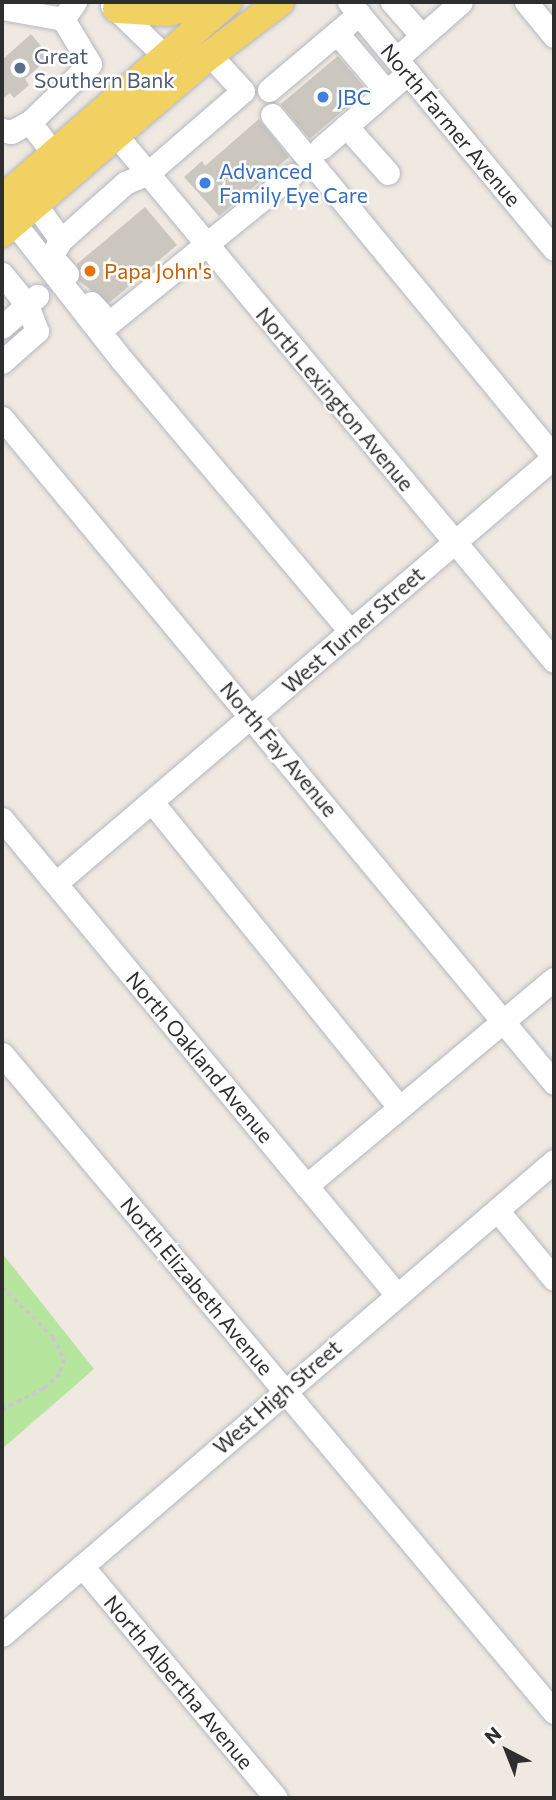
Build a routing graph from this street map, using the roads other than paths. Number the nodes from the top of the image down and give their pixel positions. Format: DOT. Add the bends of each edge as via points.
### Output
graph roads {
  1 [pos="214,2"];
  2 [pos="228,2"];
  3 [pos="279,2"];
  4 [pos="392,2"];
  5 [pos="461,2"];
  6 [pos="526,2"];
  7 [pos="112,5"];
  8 [pos="2,8"];
  9 [pos="354,8"];
  10 [pos="69,10"];
  11 [pos="337,33"];
  12 [pos="422,36"];
  13 [pos="554,36"];
  14 [pos="165,55"];
  15 [pos="210,55"];
  16 [pos="402,66"];
  17 [pos="185,76"];
  18 [pos="269,90"];
  19 [pos="386,91"];
  20 [pos="272,115"];
  21 [pos="30,122"];
  22 [pos="346,126"];
  23 [pos="2,130"];
  24 [pos="116,135"];
  25 [pos="321,148"];
  26 [pos="53,153"];
  27 [pos="148,173"];
  28 [pos="388,173"];
  29 [pos="292,176"];
  30 [pos="2,199"];
  31 [pos="35,204"];
  32 [pos="12,234"];
  33 [pos="61,240"];
  34 [pos="207,247"];
  35 [pos="554,249"];
  36 [pos="2,261"];
  37 [pos="2,274"];
  38 [pos="27,305"];
  39 [pos="2,327"];
  40 [pos="2,362"];
  41 [pos="2,418"];
  42 [pos="554,457"];
  43 [pos="455,542"];
  44 [pos="351,632"];
  45 [pos="554,661"];
  46 [pos="253,717"];
  47 [pos="152,802"];
  48 [pos="2,819"];
  49 [pos="56,883"];
  50 [pos="554,979"];
  51 [pos="503,1021"];
  52 [pos="2,1054"];
  53 [pos="554,1083"];
  54 [pos="399,1107"];
  55 [pos="554,1161"];
  56 [pos="306,1186"];
  57 [pos="497,1210"];
  58 [pos="554,1279"];
  59 [pos="397,1295"];
  60 [pos="284,1390"];
  61 [pos="82,1566"];
  62 [pos="2,1635"];
  63 [pos="554,1712"];
  64 [pos="276,1798"];
  1 -- 7 [label="main road" via="167,12"];
  2 -- 14 [label="main road"];
  3 -- 15 [label="main road"];
  4 -- 12 [label="street"];
  5 -- 12 [label="street"];
  6 -- 13 [label="street"];
  7 -- 14 [label="street"];
  8 -- 10 [label="street"];
  9 -- 11 [label="street"];
  9 -- 16 [label="street, North Farmer Avenue"];
  10 -- 21 [label="street" via="90,64"];
  11 -- 18 [label="street"];
  11 -- 19 [label="street"];
  12 -- 16 [label="street"];
  14 -- 17 [label="street"];
  14 -- 26 [label="main road"];
  15 -- 17 [label="main road"];
  15 -- 27 [label="street" via="243,91"];
  16 -- 19 [label="street"];
  16 -- 35 [label="street, North Farmer Avenue"];
  17 -- 24 [label="main road"];
  19 -- 22 [label="street"];
  20 -- 42 [label="street"];
  21 -- 23 [label="street" via="11,132"];
  21 -- 26 [label="street"];
  22 -- 25 [label="street"];
  22 -- 28 [label="street"];
  24 -- 27 [label="street, North Lexington Avenue"];
  24 -- 31 [label="main road"];
  26 -- 30 [label="main road"];
  27 -- 33 [label="street" via="125,183"];
  27 -- 34 [label="street, North Lexington Avenue"];
  29 -- 34 [label="street"];
  31 -- 32 [label="main road"];
  31 -- 33 [label="street"];
  32 -- 44 [label="street"];
  33 -- 34 [label="street" via="51,256 109,323"];
  34 -- 43 [label="street, North Lexington Avenue"];
  36 -- 38 [label="street" via="10,260 39,294"];
  37 -- 38 [label="street"];
  38 -- 39 [label="street"];
  38 -- 40 [label="street" via="37,331"];
  41 -- 46 [label="street, North Fay Avenue"];
  42 -- 43 [label="street, West Turner Street"];
  43 -- 44 [label="street, West Turner Street"];
  43 -- 45 [label="street, North Lexington Avenue"];
  44 -- 46 [label="street, West Turner Street"];
  46 -- 47 [label="street, West Turner Street"];
  46 -- 51 [label="street, North Fay Avenue"];
  47 -- 49 [label="street, West Turner Street"];
  47 -- 54 [label="street"];
  48 -- 49 [label="street, North Oakland Avenue"];
  49 -- 56 [label="street, North Oakland Avenue"];
  50 -- 51 [label="street"];
  51 -- 53 [label="street, North Fay Avenue"];
  51 -- 54 [label="street"];
  52 -- 60 [label="street, North Elizabeth Avenue"];
  54 -- 56 [label="street"];
  55 -- 57 [label="street, West High Street"];
  56 -- 59 [label="street, North Oakland Avenue"];
  57 -- 58 [label="street"];
  57 -- 59 [label="street, West High Street"];
  59 -- 60 [label="street, West High Street"];
  60 -- 61 [label="street, West High Street"];
  60 -- 63 [label="street, North Elizabeth Avenue"];
  61 -- 62 [label="street, West High Street"];
  61 -- 64 [label="street, North Albertha Avenue"];
}
